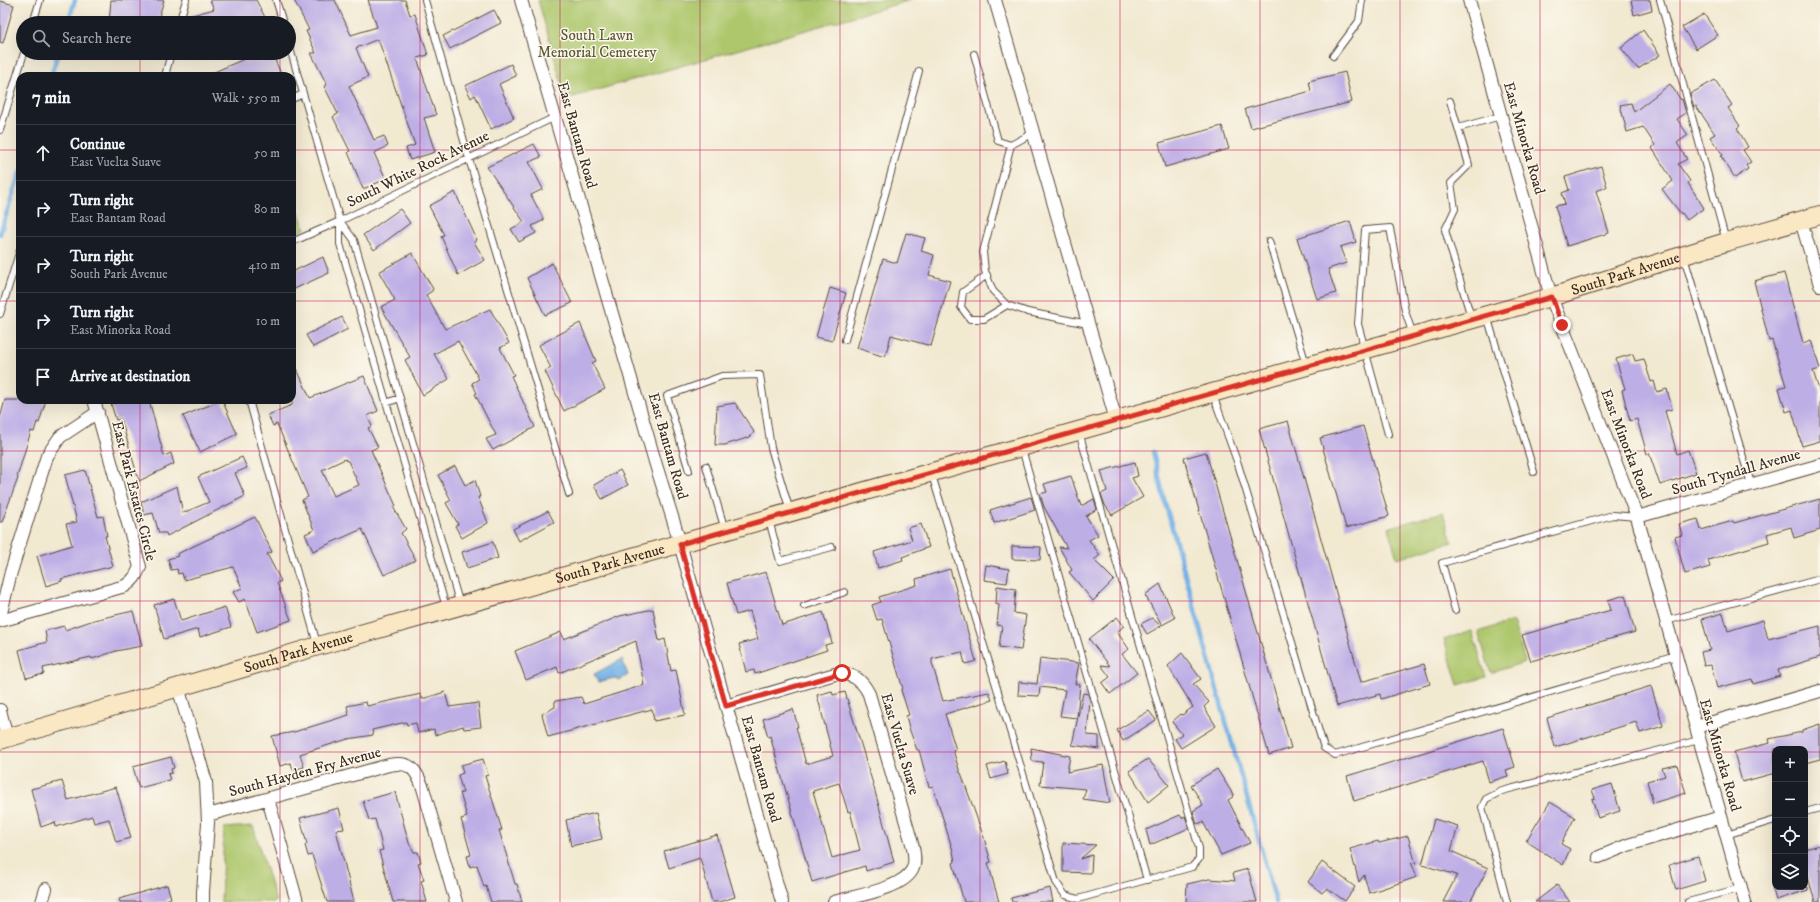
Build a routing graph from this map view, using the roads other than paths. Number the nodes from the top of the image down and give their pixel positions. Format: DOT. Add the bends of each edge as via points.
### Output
graph roads {
  1 [pos="40,0"];
  2 [pos="186,0"];
  3 [pos="276,0"];
  4 [pos="425,0"];
  5 [pos="521,0"];
  6 [pos="995,0"];
  7 [pos="1362,0"];
  8 [pos="1469,0"];
  9 [pos="1660,0"];
  10 [pos="35,16"];
  11 [pos="181,16"];
  12 [pos="281,16"];
  13 [pos="974,54"];
  14 [pos="1333,56"];
  15 [pos="22,60"];
  16 [pos="169,60"];
  17 [pos="293,60"];
  18 [pos="919,71"];
  19 [pos="18,72"];
  20 [pos="166,72"];
  21 [pos="16,79"];
  22 [pos="302,94"];
  23 [pos="296,97"];
  24 [pos="1450,101"];
  25 [pos="1501,116"];
  26 [pos="555,117"];
  27 [pos="1458,128"];
  28 [pos="0,130"];
  29 [pos="1033,133"];
  30 [pos="1012,145"];
  31 [pos="469,160"];
  32 [pos="1820,215"];
  33 [pos="340,221"];
  34 [pos="1801,221"];
  35 [pos="296,240"];
  36 [pos="1269,241"];
  37 [pos="1726,242"];
  38 [pos="1684,256"];
  39 [pos="16,263"];
  40 [pos="987,275"];
  41 [pos="1820,285"];
  42 [pos="1552,297"];
  43 [pos="1007,304"];
  44 [pos="0,314"];
  45 [pos="1479,317"];
  46 [pos="1088,324"];
  47 [pos="1413,335"];
  48 [pos="845,340"];
  49 [pos="1364,349"];
  50 [pos="1307,365"];
  51 [pos="1212,392"];
  52 [pos="400,398"];
  53 [pos="386,403"];
  54 [pos="95,404"];
  55 [pos="250,404"];
  56 [pos="98,412"];
  57 [pos="1116,420"];
  58 [pos="1079,431"];
  59 [pos="1388,434"];
  60 [pos="1022,447"];
  61 [pos="1820,465"];
  62 [pos="706,466"];
  63 [pos="689,471"];
  64 [pos="931,472"];
  65 [pos="1534,472"];
  66 [pos="1751,484"];
  67 [pos="569,494"];
  68 [pos="791,512"];
  69 [pos="1638,517"];
  70 [pos="768,518"];
  71 [pos="726,531"];
  72 [pos="680,544"];
  73 [pos="832,547"];
  74 [pos="1820,579"];
  75 [pos="845,592"];
  76 [pos="804,606"];
  77 [pos="454,608"];
  78 [pos="1455,610"];
  79 [pos="0,617"];
  80 [pos="0,621"];
  81 [pos="1666,621"];
  82 [pos="318,646"];
  83 [pos="1676,655"];
  84 [pos="178,687"];
  85 [pos="1820,691"];
  86 [pos="726,706"];
  87 [pos="0,710"];
  88 [pos="1696,727"];
  89 [pos="3,739"];
  90 [pos="1699,740"];
  91 [pos="268,798"];
  92 [pos="1820,808"];
  93 [pos="1808,811"];
  94 [pos="208,815"];
  95 [pos="1721,817"];
  96 [pos="1772,821"];
  97 [pos="1726,835"];
  98 [pos="1600,857"];
  99 [pos="1148,880"];
  100 [pos="1741,888"];
  101 [pos="46,889"];
  102 [pos="42,902"];
  103 [pos="204,902"];
  104 [pos="297,902"];
  105 [pos="456,902"];
  106 [pos="782,902"];
  107 [pos="834,902"];
  108 [pos="1507,902"];
  109 [pos="1688,902"];
  110 [pos="1745,902"];
  1 -- 10 [label="lane"];
  2 -- 11 [label="lane"];
  3 -- 12 [label="lane"];
  4 -- 31 [label="lane"];
  5 -- 26 [label="street, East Bantam Road"];
  6 -- 29 [label="street"];
  7 -- 14 [label="lane" via="1359,21"];
  8 -- 25 [label="street, East Minorka Road"];
  9 -- 37 [label="lane"];
  13 -- 30 [label="lane" via="998,141"];
  15 -- 19 [label="lane"];
  16 -- 20 [label="lane"];
  17 -- 22 [label="lane"];
  18 -- 48 [label="lane"];
  21 -- 28 [label="lane"];
  22 -- 23 [label="lane"];
  22 -- 33 [label="lane"];
  24 -- 27 [label="lane"];
  25 -- 27 [label="lane"];
  25 -- 42 [label="street, East Minorka Road"];
  26 -- 31 [label="lane, South White Rock Avenue"];
  26 -- 72 [label="street, East Bantam Road"];
  27 -- 45 [label="lane" via="1469,165 1451,183 1455,210 1446,230"];
  29 -- 30 [label="lane"];
  29 -- 46 [label="street"];
  30 -- 40 [label="lane" via="983,252"];
  31 -- 33 [label="lane, South White Rock Avenue"];
  31 -- 67 [label="lane"];
  32 -- 34 [label="main road, South Park Avenue"];
  33 -- 35 [label="lane, South White Rock Avenue"];
  33 -- 52 [label="lane" via="354,240"];
  33 -- 53 [label="lane" via="340,244"];
  34 -- 37 [label="main road, South Park Avenue"];
  34 -- 41 [label="street"];
  36 -- 50 [label="lane"];
  37 -- 38 [label="main road, South Park Avenue"];
  38 -- 42 [label="main road, South Park Avenue"];
  38 -- 66 [label="lane"];
  39 -- 44 [label="lane"];
  40 -- 43 [label="lane" via="993,291"];
  40 -- 43 [label="lane" via="963,292 961,307 970,319 984,319"];
  42 -- 45 [label="main road, South Park Avenue"];
  42 -- 69 [label="street, East Minorka Road"];
  43 -- 46 [label="lane" via="1028,312"];
  45 -- 47 [label="main road, South Park Avenue"];
  45 -- 65 [label="lane"];
  46 -- 57 [label="street"];
  47 -- 49 [label="main road, South Park Avenue"];
  47 -- 49 [label="lane" via="1405,311 1390,228 1365,230 1358,324"];
  49 -- 50 [label="main road, South Park Avenue"];
  49 -- 59 [label="lane"];
  50 -- 51 [label="main road, South Park Avenue"];
  51 -- 57 [label="main road, South Park Avenue"];
  51 -- 83 [label="lane" via="1238,464 1324,748 1335,755"];
  52 -- 53 [label="lane"];
  52 -- 77 [label="lane"];
  53 -- 77 [label="lane"];
  54 -- 56 [label="street, East Park Estates Circle"];
  55 -- 82 [label="lane"];
  56 -- 79 [label="street, East Park Estates Circle" via="60,437 47,456 11,572"];
  56 -- 80 [label="street, East Park Estates Circle" via="137,554 140,567 136,576 122,587"];
  57 -- 58 [label="main road, South Park Avenue"];
  58 -- 60 [label="main road, South Park Avenue"];
  58 -- 99 [label="lane" via="1198,848 1198,859 1192,867"];
  60 -- 64 [label="main road, South Park Avenue"];
  60 -- 99 [label="lane"];
  61 -- 66 [label="street, South Tyndall Avenue"];
  62 -- 71 [label="lane"];
  63 -- 68 [label="lane" via="667,396 722,376 760,375 771,448"];
  64 -- 68 [label="main road, South Park Avenue"];
  64 -- 99 [label="lane" via="1056,882 1065,895 1078,899"];
  66 -- 69 [label="street, South Tyndall Avenue"];
  68 -- 70 [label="main road, South Park Avenue"];
  69 -- 78 [label="lane" via="1613,515 1442,563"];
  69 -- 81 [label="street, East Minorka Road"];
  70 -- 71 [label="main road, South Park Avenue"];
  70 -- 73 [label="lane" via="780,561"];
  71 -- 72 [label="main road, South Park Avenue"];
  72 -- 77 [label="main road, South Park Avenue"];
  72 -- 86 [label="street, East Bantam Road"];
  74 -- 81 [label="lane"];
  75 -- 76 [label="lane"];
  77 -- 82 [label="main road, South Park Avenue"];
  81 -- 83 [label="street, East Minorka Road"];
  82 -- 84 [label="main road, South Park Avenue"];
  83 -- 88 [label="street, East Minorka Road"];
  84 -- 89 [label="main road, South Park Avenue"];
  84 -- 94 [label="street" via="206,782"];
  85 -- 88 [label="street"];
  86 -- 106 [label="street, East Bantam Road"];
  86 -- 107 [label="street, East Vuelta Suave" via="835,674 858,673 866,686 913,847 916,874 898,884"];
  87 -- 89 [label="street"];
  88 -- 90 [label="street, East Minorka Road"];
  90 -- 95 [label="street, East Minorka Road"];
  90 -- 108 [label="lane" via="1502,791 1486,799 1482,807"];
  91 -- 94 [label="street, South Hayden Fry Avenue"];
  91 -- 104 [label="street"];
  91 -- 105 [label="street, South Hayden Fry Avenue" via="389,765 399,763 411,767 418,774 423,788"];
  92 -- 93 [label="lane"];
  94 -- 103 [label="street"];
  95 -- 97 [label="street, East Minorka Road"];
  95 -- 98 [label="street" via="1628,845"];
  96 -- 97 [label="lane"];
  97 -- 100 [label="street, East Minorka Road"];
  100 -- 109 [label="lane"];
  100 -- 110 [label="street, East Minorka Road"];
  101 -- 102 [label="street"];
}
